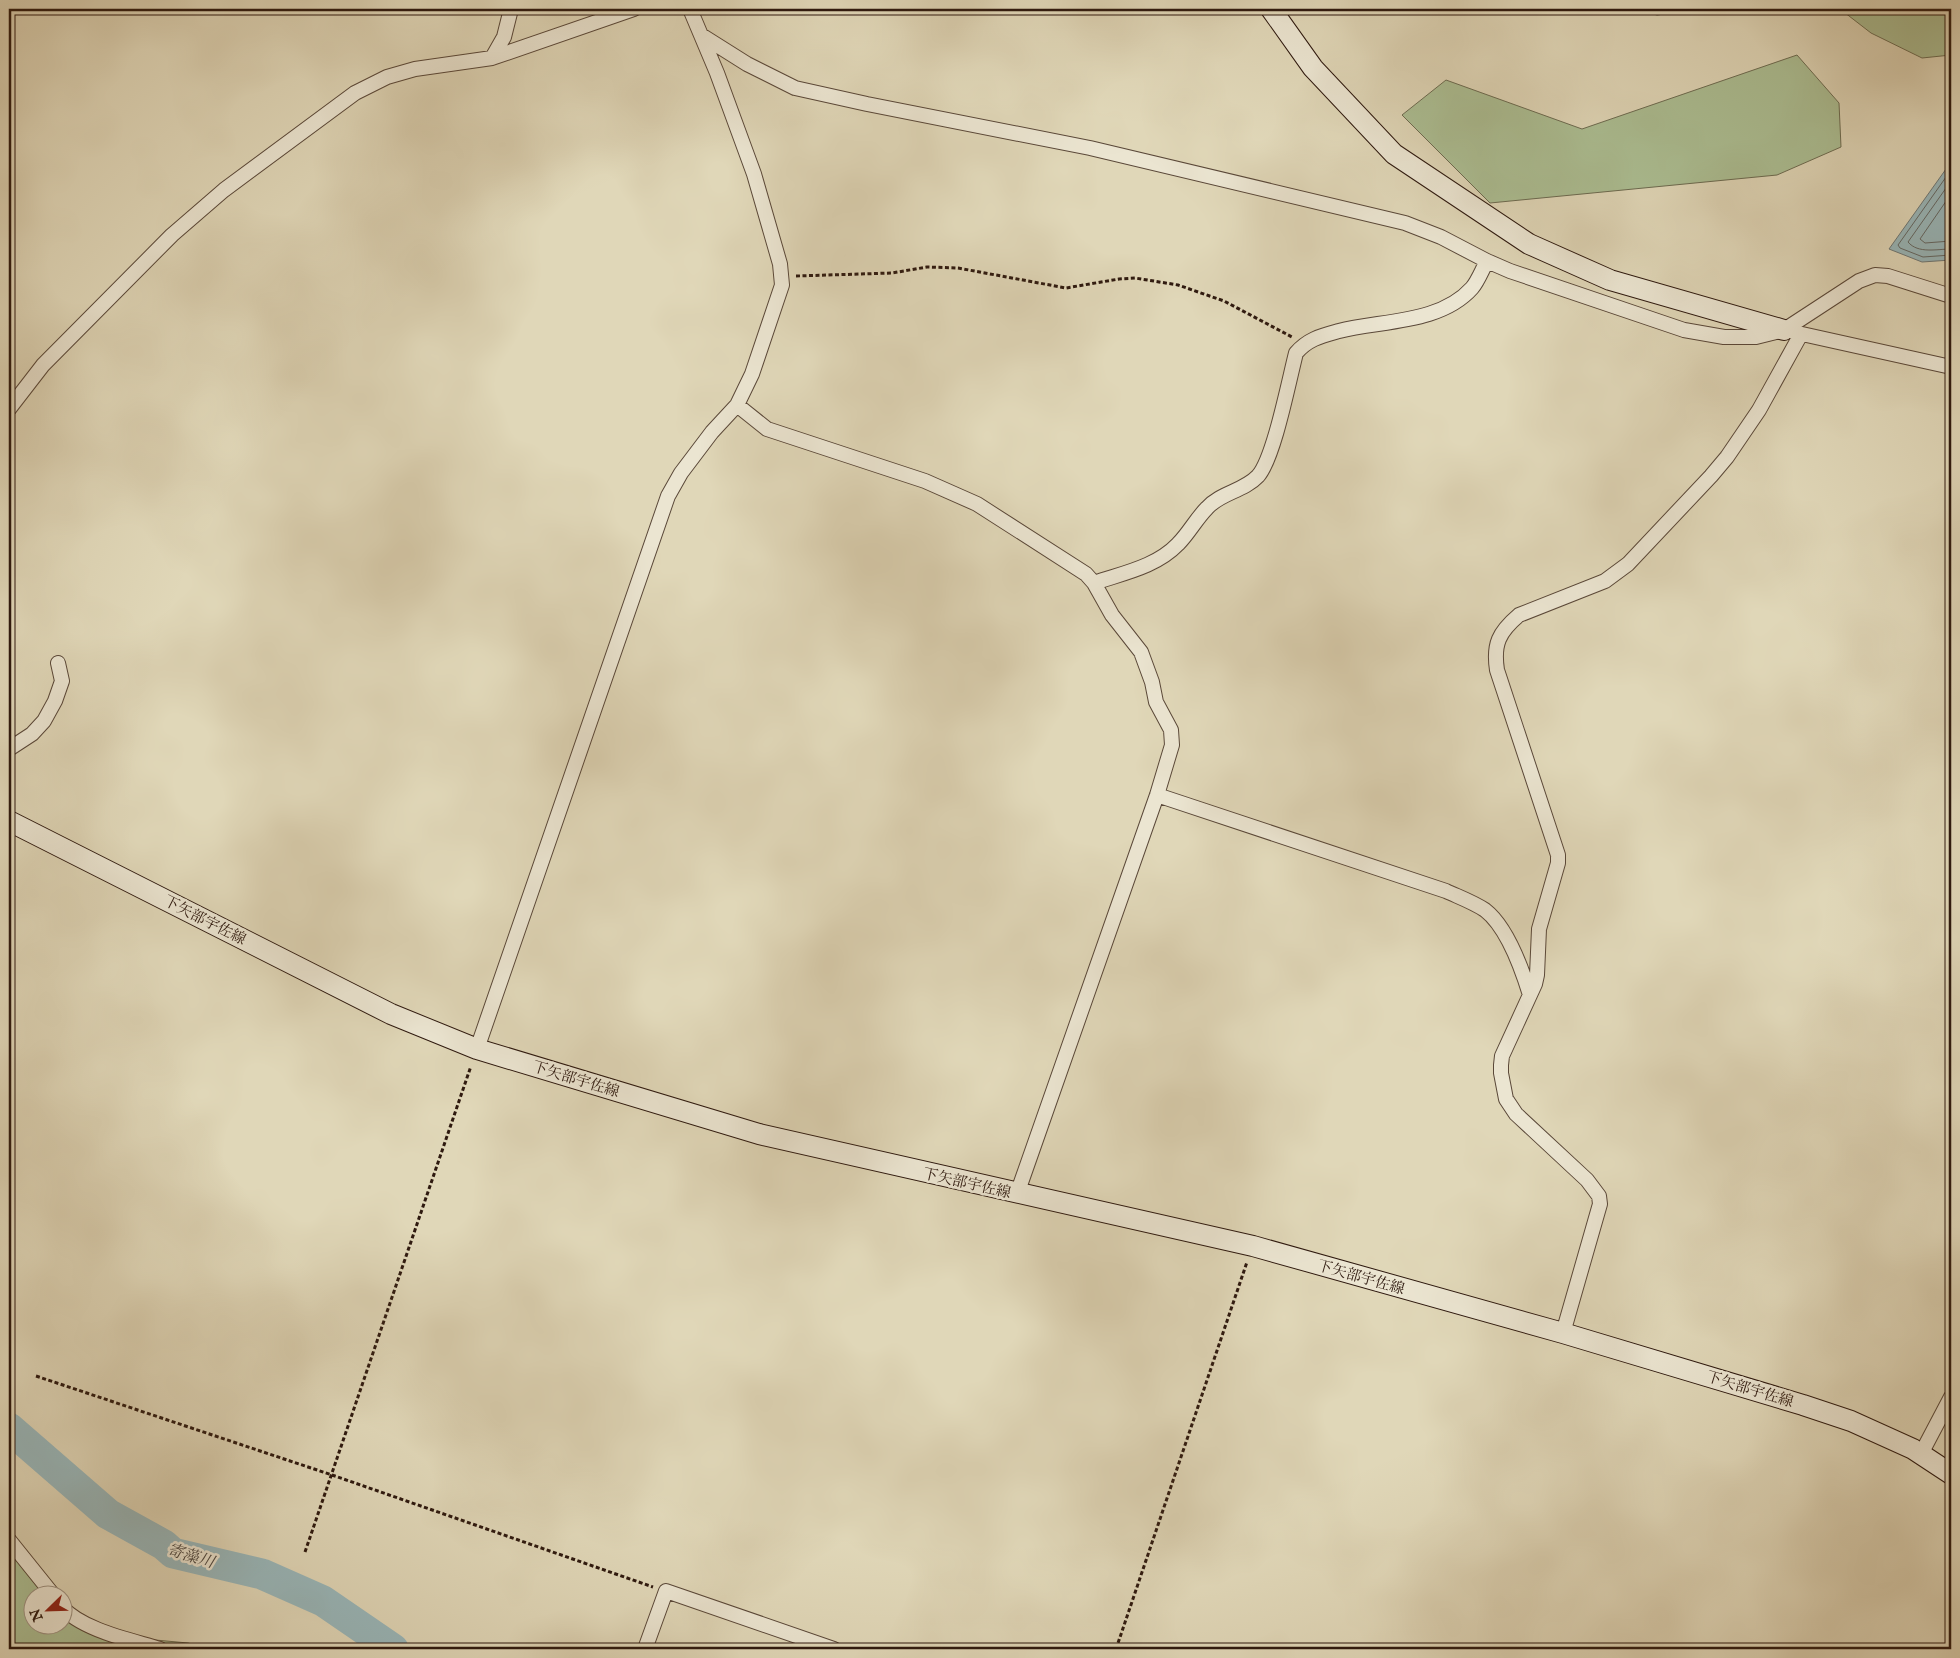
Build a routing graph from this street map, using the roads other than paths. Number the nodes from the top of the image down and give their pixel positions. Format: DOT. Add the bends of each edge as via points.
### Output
graph roads {
  1 [pos="511,9"];
  2 [pos="634,9"];
  3 [pos="690,9"];
  4 [pos="1271,9"];
  5 [pos="701,35"];
  6 [pos="492,58"];
  7 [pos="1487,261"];
  8 [pos="1951,296"];
  9 [pos="1793,332"];
  10 [pos="1951,367"];
  11 [pos="737,405"];
  12 [pos="9,409"];
  13 [pos="1094,583"];
  14 [pos="58,664"];
  15 [pos="9,749"];
  16 [pos="1157,795"];
  17 [pos="9,821"];
  18 [pos="1530,995"];
  19 [pos="477,1049"];
  20 [pos="1017,1194"];
  21 [pos="1563,1333"];
  22 [pos="1951,1397"];
  23 [pos="1921,1454"];
  24 [pos="1951,1474"];
  25 [pos="9,1540"];
  26 [pos="46,1586"];
  27 [pos="72,1615"];
  28 [pos="160,1649"];
  29 [pos="645,1649"];
  30 [pos="834,1649"];
  1 -- 6 [label="street" via="504,37"];
  2 -- 6 [label="street"];
  3 -- 5 [label="street"];
  4 -- 9 [label="main road" via="1313,68 1394,154 1529,244 1610,280"];
  5 -- 7 [label="street" via="794,88 1090,148 1406,223"];
  5 -- 11 [label="street" via="752,166 782,276 779,297"];
  6 -- 12 [label="street" via="415,68 387,77 348,99 224,190 172,235 43,365"];
  7 -- 9 [label="street" via="1684,330 1724,337"];
  7 -- 13 [label="street" via="1472,288 1456,302 1412,319 1353,328 1317,336 1304,343 1296,353 1269,456 1259,476 1208,507 1165,556 1151,564"];
  8 -- 9 [label="street" via="1875,275 1859,281"];
  9 -- 10 [label="street"];
  9 -- 18 [label="street" via="1760,410 1727,457 1628,564 1605,581 1519,614 1509,623 1497,643 1494,654 1497,670 1558,854 1539,929 1538,975"];
  11 -- 13 [label="street" via="767,429 959,495 1074,565"];
  11 -- 19 [label="street" via="686,466 668,496"];
  13 -- 16 [label="street" via="1112,615 1141,652 1156,702 1171,730 1172,745"];
  14 -- 15 [label="street" via="62,681 44,721 32,734"];
  16 -- 18 [label="street" via="1468,900 1486,911 1499,927 1520,962"];
  16 -- 20 [label="street"];
  17 -- 19 [label="main road, 下矢部宇佐線" via="391,1014"];
  18 -- 21 [label="street" via="1502,1056 1501,1074 1506,1099 1516,1114 1591,1183 1600,1204"];
  19 -- 20 [label="main road, 下矢部宇佐線" via="759,1134"];
  20 -- 21 [label="main road, 下矢部宇佐線" via="1253,1246"];
  21 -- 23 [label="main road, 下矢部宇佐線" via="1804,1405 1850,1421"];
  22 -- 23 [label="street"];
  23 -- 24 [label="main road, 下矢部宇佐線"];
  25 -- 26 [label="street"];
  27 -- 28 [label="street" via="103,1631"];
  29 -- 30 [label="street" via="666,1591"];
}
